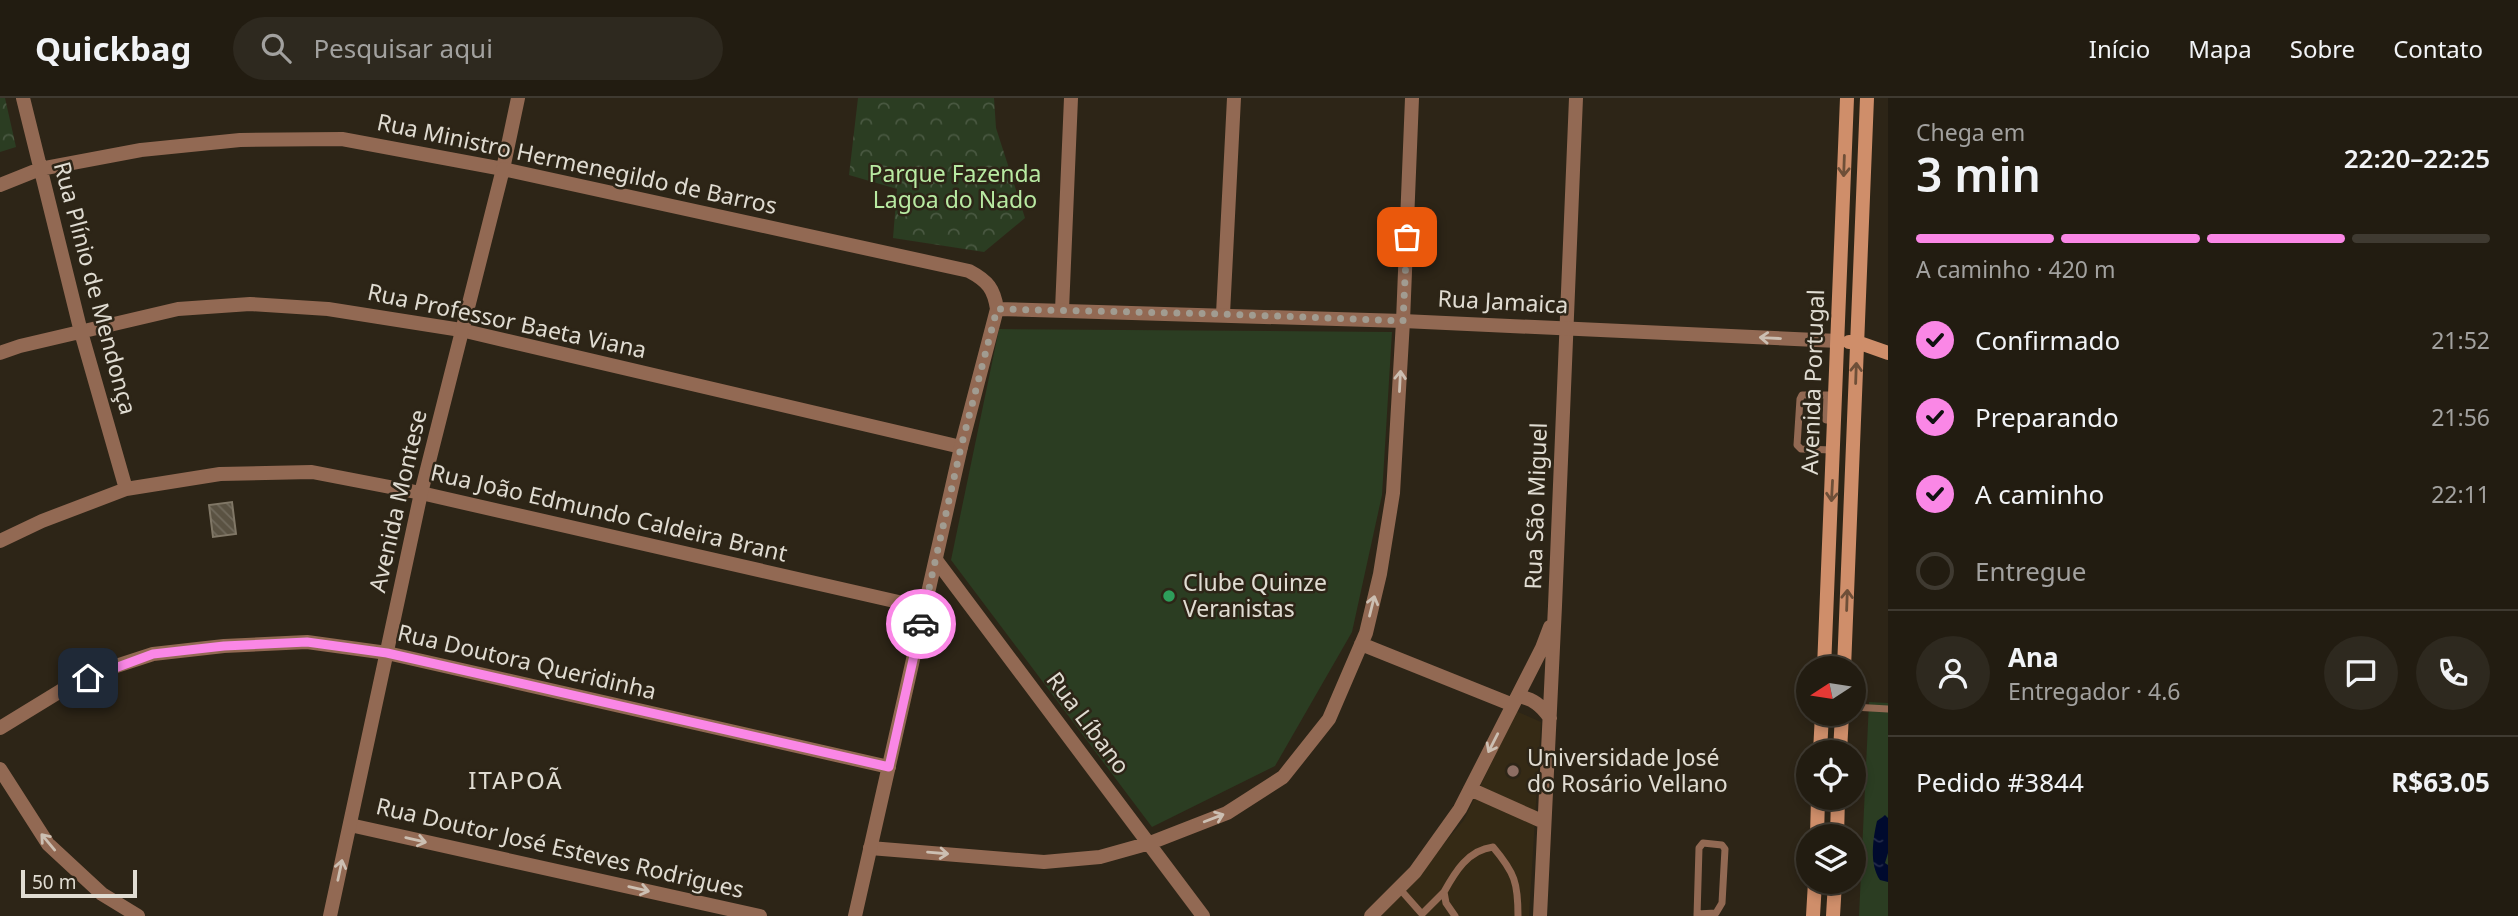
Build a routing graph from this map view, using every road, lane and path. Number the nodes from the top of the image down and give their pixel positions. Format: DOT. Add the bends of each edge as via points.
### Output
graph roads {
  1 [pos="23,98"];
  2 [pos="518,98"];
  3 [pos="1070,98"];
  4 [pos="1234,98"];
  5 [pos="1412,98"];
  6 [pos="1576,98"];
  7 [pos="1847,98"];
  8 [pos="1867,98"];
  9 [pos="40,169"];
  10 [pos="503,169"];
  11 [pos="0,185"];
  12 [pos="997,309"];
  13 [pos="1062,310"];
  14 [pos="1223,314"];
  15 [pos="1403,321"];
  16 [pos="1566,328"];
  17 [pos="461,330"];
  18 [pos="81,332"];
  19 [pos="1838,341"];
  20 [pos="1857,342"];
  21 [pos="1888,353"];
  22 [pos="0,354"];
  23 [pos="1831,395"];
  24 [pos="1826,420"];
  25 [pos="961,447"];
  26 [pos="1834,450"];
  27 [pos="126,489"];
  28 [pos="421,493"];
  29 [pos="0,541"];
  30 [pos="936,560"];
  31 [pos="925,608"];
  32 [pos="1555,616"];
  33 [pos="1361,645"];
  34 [pos="387,653"];
  35 [pos="1825,656"];
  36 [pos="1844,656"];
  37 [pos="1515,700"];
  38 [pos="1866,708"];
  39 [pos="1888,709"];
  40 [pos="1549,718"];
  41 [pos="0,728"];
  42 [pos="889,767"];
  43 [pos="0,769"];
  44 [pos="1470,789"];
  45 [pos="1544,822"];
  46 [pos="350,825"];
  47 [pos="1150,842"];
  48 [pos="870,848"];
  49 [pos="1399,888"];
  50 [pos="1444,892"];
  51 [pos="1814,894"];
  52 [pos="1834,894"];
  53 [pos="1697,915"];
  54 [pos="138,916"];
  55 [pos="330,916"];
  56 [pos="760,916"];
  57 [pos="855,916"];
  58 [pos="1203,916"];
  59 [pos="1371,916"];
  60 [pos="1455,916"];
  61 [pos="1518,916"];
  62 [pos="1540,916"];
  63 [pos="1813,916"];
  64 [pos="1833,916"];
  1 -- 9 [label="street, Rua Plínio de Mendonça"];
  2 -- 10 [label="street, Avenida Montese"];
  3 -- 13 [label="street"];
  4 -- 14 [label="street"];
  5 -- 15 [label="street"];
  6 -- 16 [label="street, Rua São Miguel"];
  7 -- 19 [label="main road, Avenida Portugal, one-way"];
  8 -- 20 [label="main road, Avenida Portugal"];
  9 -- 10 [label="street, Rua Ministro Hermenegildo de Barros" via="141,150 240,140 342,139"];
  9 -- 11 [label="street, Rua Ministro Hermenegildo de Barros"];
  9 -- 18 [label="street, Rua Plínio de Mendonça"];
  10 -- 12 [label="street, Rua Ministro Hermenegildo de Barros" via="970,271 985,279 995,293"];
  10 -- 17 [label="street, Avenida Montese"];
  12 -- 13 [label="street, Rua Jamaica"];
  12 -- 25 [label="street"];
  13 -- 14 [label="street, Rua Jamaica"];
  14 -- 15 [label="street, Rua Jamaica"];
  15 -- 16 [label="street, Rua Jamaica"];
  33 -- 15 [label="street, one-way" via="1380,574 1393,493"];
  19 -- 16 [label="street, Rua Jamaica, one-way"];
  16 -- 32 [label="street, Rua São Miguel"];
  17 -- 18 [label="street, Rua Professor Baeta Viana" via="328,309 250,304 178,309"];
  17 -- 25 [label="street, Rua Professor Baeta Viana"];
  17 -- 28 [label="street, Avenida Montese"];
  18 -- 22 [label="street, Rua Professor Baeta Viana"];
  18 -- 27 [label="street, Rua Plínio de Mendonça"];
  19 -- 20 [label="main road"];
  19 -- 23 [label="main road, Avenida Portugal"];
  20 -- 21 [label="main road"];
  36 -- 20 [label="main road, Avenida Portugal, one-way"];
  23 -- 24 [label="lane"];
  23 -- 26 [label="main road, Avenida Portugal"];
  23 -- 26 [label="lane" via="1802,395 1797,446"];
  25 -- 30 [label="street"];
  26 -- 35 [label="main road, Avenida Portugal, one-way"];
  27 -- 28 [label="street, Rua João Edmundo Caldeira Brant" via="220,474 313,472"];
  27 -- 29 [label="street, Rua João Edmundo Caldeira Brant"];
  28 -- 31 [label="street, Rua João Edmundo Caldeira Brant"];
  28 -- 34 [label="street, Avenida Montese"];
  30 -- 31 [label="street"];
  30 -- 47 [label="street, Rua Líbano"];
  31 -- 42 [label="street"];
  32 -- 37 [label="street"];
  32 -- 40 [label="street, Rua São Miguel"];
  33 -- 37 [label="street"];
  47 -- 33 [label="street, one-way" via="1227,813 1283,777 1329,719"];
  34 -- 41 [label="street, Rua Doutora Queridinha" via="307,642 153,654 67,687"];
  34 -- 42 [label="street, Rua Doutora Queridinha"];
  34 -- 46 [label="street, Avenida Montese"];
  37 -- 40 [label="street" via="1527,698 1541,705"];
  37 -- 44 [label="street, one-way"];
  38 -- 39 [label="lane"];
  40 -- 45 [label="street, Rua São Miguel"];
  42 -- 48 [label="street"];
  54 -- 43 [label="street, one-way" via="102,894 48,844"];
  44 -- 45 [label="street"];
  44 -- 49 [label="street" via="1423,861"];
  45 -- 62 [label="street, Rua São Miguel"];
  55 -- 46 [label="street, Avenida Montese, one-way"];
  46 -- 56 [label="street, Rua Doutor José Esteves Rodrigues, one-way"];
  48 -- 47 [label="street, one-way" via="1044,862 1100,857"];
  47 -- 58 [label="street, Rua Líbano"];
  48 -- 57 [label="street"];
  49 -- 50 [label="lane" via="1422,915"];
  49 -- 59 [label="street"];
  50 -- 60 [label="lane"];
  50 -- 61 [label="lane" via="1473,853 1493,848 1511,868"];
  51 -- 63 [label="main road"];
  52 -- 64 [label="main road"];
  53 -- 53 [label="lane" via="1699,848 1703,843 1723,845 1722,903 1716,913"];
}
